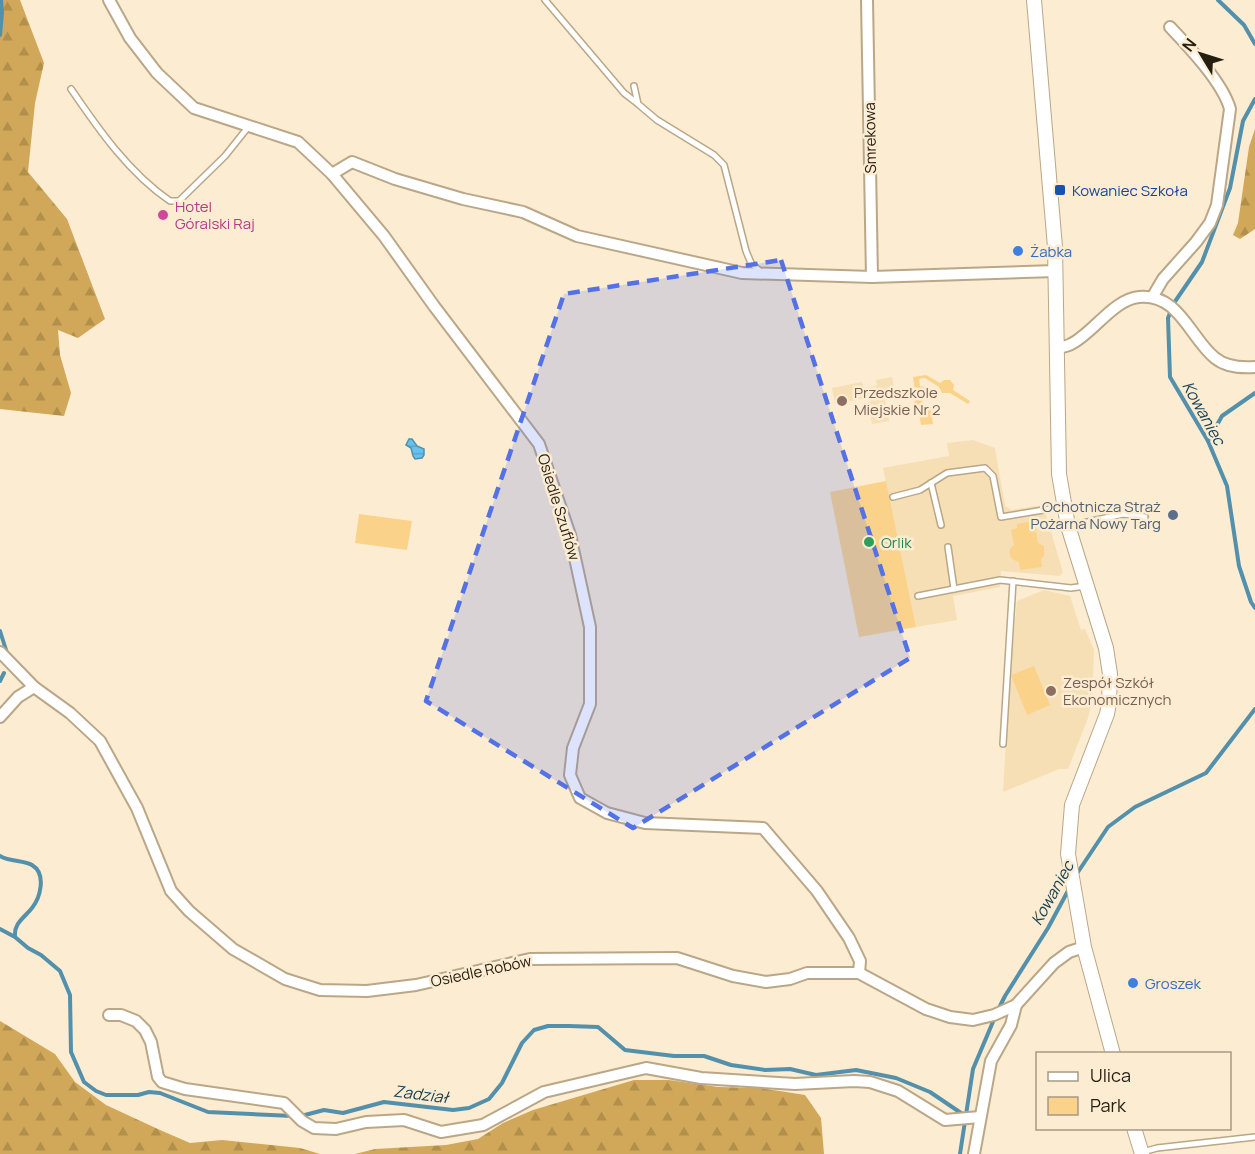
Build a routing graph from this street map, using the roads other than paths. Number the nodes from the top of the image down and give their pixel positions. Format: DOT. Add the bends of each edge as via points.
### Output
graph roads {
  1 [pos="109,0"];
  2 [pos="544,0"];
  3 [pos="867,0"];
  4 [pos="1034,0"];
  5 [pos="1170,27"];
  6 [pos="634,86"];
  7 [pos="71,89"];
  8 [pos="638,104"];
  9 [pos="249,126"];
  10 [pos="332,174"];
  11 [pos="1056,272"];
  12 [pos="762,273"];
  13 [pos="872,277"];
  14 [pos="1158,298"];
  15 [pos="1058,348"];
  16 [pos="1255,367"];
  17 [pos="932,483"];
  18 [pos="893,496"];
  19 [pos="1064,507"];
  20 [pos="1145,517"];
  21 [pos="940,525"];
  22 [pos="1068,526"];
  23 [pos="948,548"];
  24 [pos="1013,581"];
  25 [pos="1086,586"];
  26 [pos="954,589"];
  27 [pos="918,596"];
  28 [pos="0,652"];
  29 [pos="34,687"];
  30 [pos="0,717"];
  31 [pos="1003,744"];
  32 [pos="1084,947"];
  33 [pos="859,973"];
  34 [pos="1016,1005"];
  35 [pos="109,1015"];
  36 [pos="1113,1052"];
  37 [pos="980,1117"];
  38 [pos="1135,1130"];
  39 [pos="1255,1137"];
  40 [pos="1142,1153"];
  41 [pos="974,1154"];
  1 -- 9 [label="street, Osiedle Szuflów" via="130,38 157,73 194,108"];
  2 -- 8 [label="lane" via="624,93"];
  3 -- 13 [label="street, Smrekowa"];
  4 -- 11 [label="street"];
  5 -- 14 [label="street" via="1217,84 1230,109 1217,205 1210,223 1163,279"];
  6 -- 8 [label="lane"];
  7 -- 9 [label="lane" via="125,162 170,201 179,201"];
  8 -- 12 [label="lane" via="724,165 746,250 751,263"];
  9 -- 10 [label="street, Osiedle Szuflów" via="298,142"];
  10 -- 12 [label="street" via="352,162 463,199 523,212 577,236 742,273"];
  10 -- 33 [label="street, Osiedle Szuflów" via="384,236 539,444 570,535 590,627 590,704 573,747 570,775 580,798 607,813 645,823 763,828 817,891 849,938 860,961"];
  11 -- 13 [label="street"];
  11 -- 15 [label="street"];
  12 -- 13 [label="street"];
  14 -- 15 [label="street" via="1136,297 1112,310 1072,344"];
  14 -- 16 [label="street" via="1186,320 1217,360 1240,368"];
  15 -- 19 [label="street" via="1059,474"];
  17 -- 18 [label="lane"];
  17 -- 19 [label="lane" via="947,473 985,468 993,476 1001,517"];
  17 -- 21 [label="lane"];
  19 -- 22 [label="street"];
  20 -- 22 [label="lane" via="1123,514"];
  22 -- 25 [label="street"];
  23 -- 26 [label="lane"];
  24 -- 25 [label="lane" via="1071,588"];
  24 -- 26 [label="lane"];
  24 -- 31 [label="lane"];
  25 -- 32 [label="street" via="1106,648 1110,691 1104,724 1072,805 1068,837 1068,861"];
  26 -- 27 [label="lane"];
  28 -- 29 [label="street, Osiedle Robów"];
  29 -- 30 [label="street" via="18,697"];
  29 -- 33 [label="street, Osiedle Robów" via="100,741 137,808 171,891 233,949 285,979 320,990 367,991 416,986 530,959 676,958 766,982 807,973"];
  32 -- 34 [label="street, Osiedle Robów" via="1054,963"];
  32 -- 36 [label="street"];
  33 -- 34 [label="street, Osiedle Robów" via="926,1009 957,1018 983,1018"];
  34 -- 37 [label="street" via="1011,1025 991,1061"];
  35 -- 37 [label="street" via="136,1021 146,1030 162,1082 284,1103 314,1128 404,1120 441,1132 483,1125 544,1092 646,1068 701,1078 804,1084 870,1082 898,1090 945,1120"];
  37 -- 41 [label="street"];
  38 -- 40 [label="street"];
  39 -- 40 [label="lane"];
}
